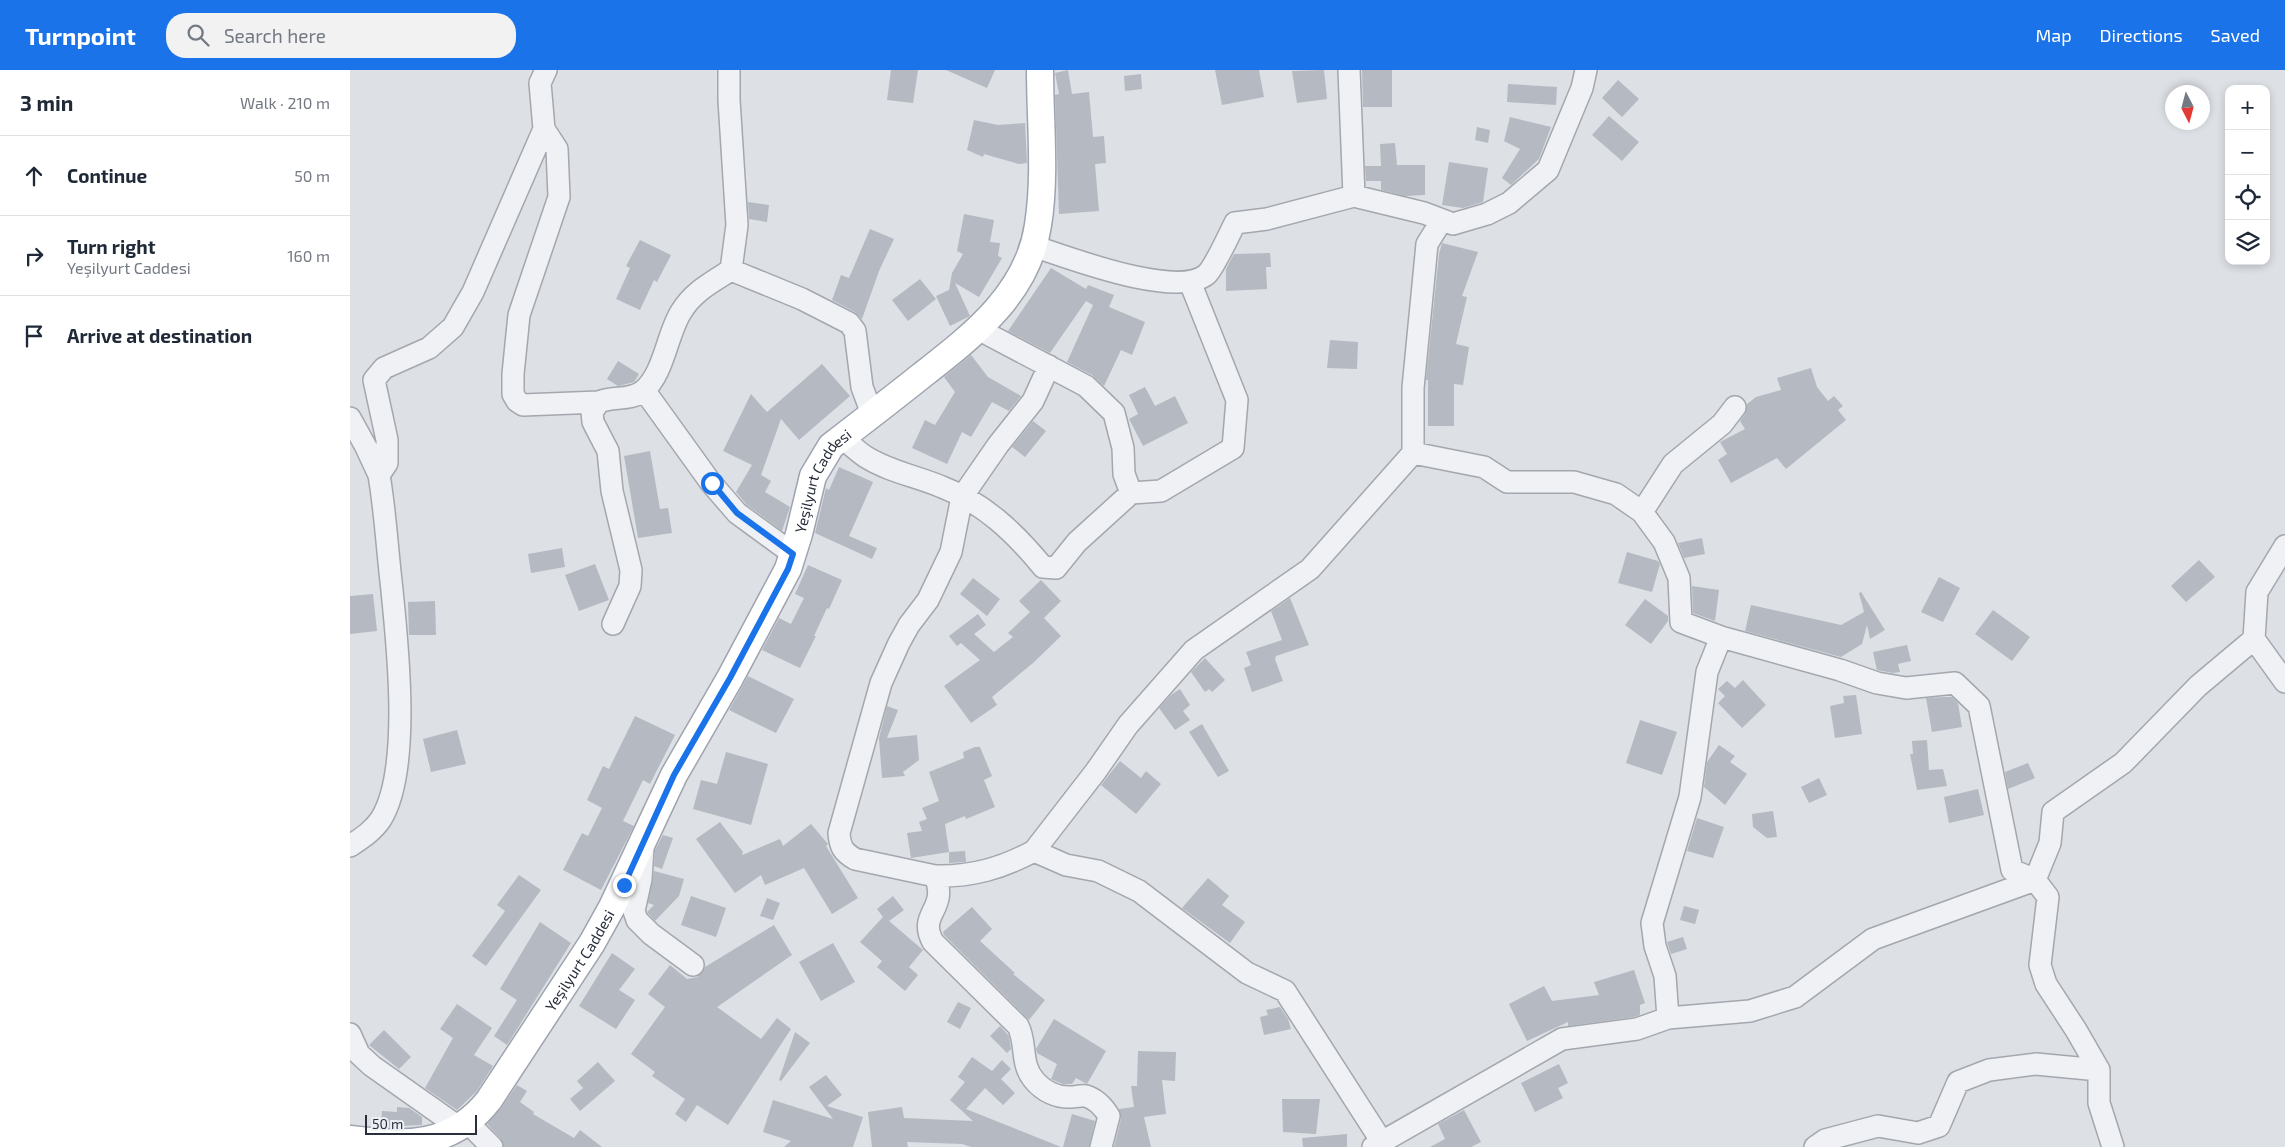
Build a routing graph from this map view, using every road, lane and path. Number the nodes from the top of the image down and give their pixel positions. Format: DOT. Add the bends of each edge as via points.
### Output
graph roads {
  1 [pos="546,70"];
  2 [pos="730,70"];
  3 [pos="1040,70"];
  4 [pos="1349,70"];
  5 [pos="1586,70"];
  6 [pos="544,129"];
  7 [pos="1354,196"];
  8 [pos="1442,220"];
  9 [pos="1033,246"];
  10 [pos="731,270"];
  11 [pos="1190,282"];
  12 [pos="978,329"];
  13 [pos="1049,366"];
  14 [pos="644,390"];
  15 [pos="598,402"];
  16 [pos="1735,407"];
  17 [pos="872,414"];
  18 [pos="350,418"];
  19 [pos="842,438"];
  20 [pos="1414,453"];
  21 [pos="379,476"];
  22 [pos="1131,494"];
  23 [pos="962,497"];
  24 [pos="1642,512"];
  25 [pos="2285,546"];
  26 [pos="793,554"];
  27 [pos="613,624"];
  28 [pos="1721,637"];
  29 [pos="2254,639"];
  30 [pos="2285,682"];
  31 [pos="643,843"];
  32 [pos="350,846"];
  33 [pos="1034,851"];
  34 [pos="935,876"];
  35 [pos="2035,880"];
  36 [pos="693,965"];
  37 [pos="1668,1018"];
  38 [pos="350,1034"];
  39 [pos="2099,1070"];
  40 [pos="465,1126"];
  41 [pos="350,1140"];
  42 [pos="1378,1144"];
  43 [pos="492,1147"];
  44 [pos="1101,1147"];
  45 [pos="1815,1147"];
  46 [pos="2113,1147"];
  1 -- 6 [label="street" via="540,83"];
  2 -- 10 [label="street" via="728,100 737,225"];
  3 -- 9 [label="main road, Yeşilyurt Caddesi" via="1040,203"];
  4 -- 7 [label="street"];
  5 -- 8 [label="street" via="1582,88 1548,170 1509,203 1487,214 1453,224"];
  6 -- 15 [label="street" via="557,149 559,197 519,315 514,394 523,405"];
  6 -- 21 [label="street" via="473,292 453,327 429,348 384,368 374,380 387,440 387,463"];
  7 -- 8 [label="street"];
  7 -- 11 [label="street" via="1267,219 1235,223 1207,274"];
  8 -- 20 [label="street" via="1427,244 1413,388"];
  9 -- 11 [label="street" via="1125,277"];
  9 -- 12 [label="main road, Yeşilyurt Caddesi" via="1010,294"];
  10 -- 14 [label="street" via="698,291 681,312 663,357"];
  10 -- 17 [label="street" via="802,299 849,323 855,331 862,387"];
  11 -- 22 [label="street" via="1237,400 1232,448 1161,491"];
  12 -- 13 [label="street"];
  12 -- 17 [label="main road, Yeşilyurt Caddesi"];
  13 -- 22 [label="street" via="1086,386 1114,412 1123,448 1124,474"];
  13 -- 23 [label="street" via="1033,401"];
  14 -- 15 [label="street" via="634,396"];
  14 -- 26 [label="street" via="737,513"];
  15 -- 27 [label="street" via="592,412 593,422 608,451 612,491 631,570 630,586"];
  16 -- 24 [label="street" via="1722,424 1673,464"];
  17 -- 19 [label="main road, Yeşilyurt Caddesi"];
  18 -- 21 [label="street"];
  19 -- 23 [label="street" via="883,466"];
  19 -- 26 [label="main road, Yeşilyurt Caddesi" via="831,446 813,476"];
  20 -- 24 [label="street" via="1484,467 1507,482 1574,482 1616,494"];
  20 -- 33 [label="street" via="1310,569 1194,650 1128,725"];
  21 -- 32 [label="street" via="400,672 398,746 389,799 381,818 368,835"];
  22 -- 23 [label="street" via="1077,542 1056,568 1050,569 1043,567 1020,539 992,514"];
  23 -- 34 [label="street" via="951,552 928,600 899,643 881,682 839,834 845,854 855,859"];
  24 -- 28 [label="street" via="1664,542 1679,578 1681,622"];
  25 -- 29 [label="street" via="2257,592"];
  26 -- 31 [label="main road, Yeşilyurt Caddesi" via="730,678 674,775"];
  28 -- 35 [label="street" via="1877,683 1906,688 1955,683 1979,706 2012,870"];
  28 -- 37 [label="street" via="1707,672 1690,797 1652,923 1655,946 1665,976"];
  29 -- 30 [label="street"];
  29 -- 35 [label="street" via="2198,686 2124,762 2053,812 2050,843"];
  31 -- 36 [label="street" via="641,879 634,911 637,920"];
  31 -- 40 [label="main road, Yeşilyurt Caddesi" via="592,943 489,1100"];
  33 -- 34 [label="street" via="979,874"];
  33 -- 42 [label="street" via="1066,865 1098,870 1139,891 1247,973 1285,991"];
  34 -- 44 [label="street" via="940,897 927,924 933,942 1018,1026 1023,1034 1025,1063 1033,1080 1050,1093 1063,1097 1087,1096 1102,1105 1109,1116"];
  35 -- 37 [label="street" via="1874,938 1795,997 1750,1011"];
  35 -- 39 [label="street" via="2048,897 2040,965 2046,984"];
  37 -- 42 [label="street" via="1637,1030 1562,1039"];
  38 -- 40 [label="street" via="359,1054 372,1066"];
  39 -- 45 [label="street" via="2036,1064 1989,1070 1958,1082 1938,1126 1918,1133 1878,1126 1825,1140"];
  39 -- 46 [label="street" via="2099,1103"];
  40 -- 41 [label="main road, Yeşilyurt Caddesi" via="441,1139 417,1144"];
  40 -- 43 [label="street"];
}
